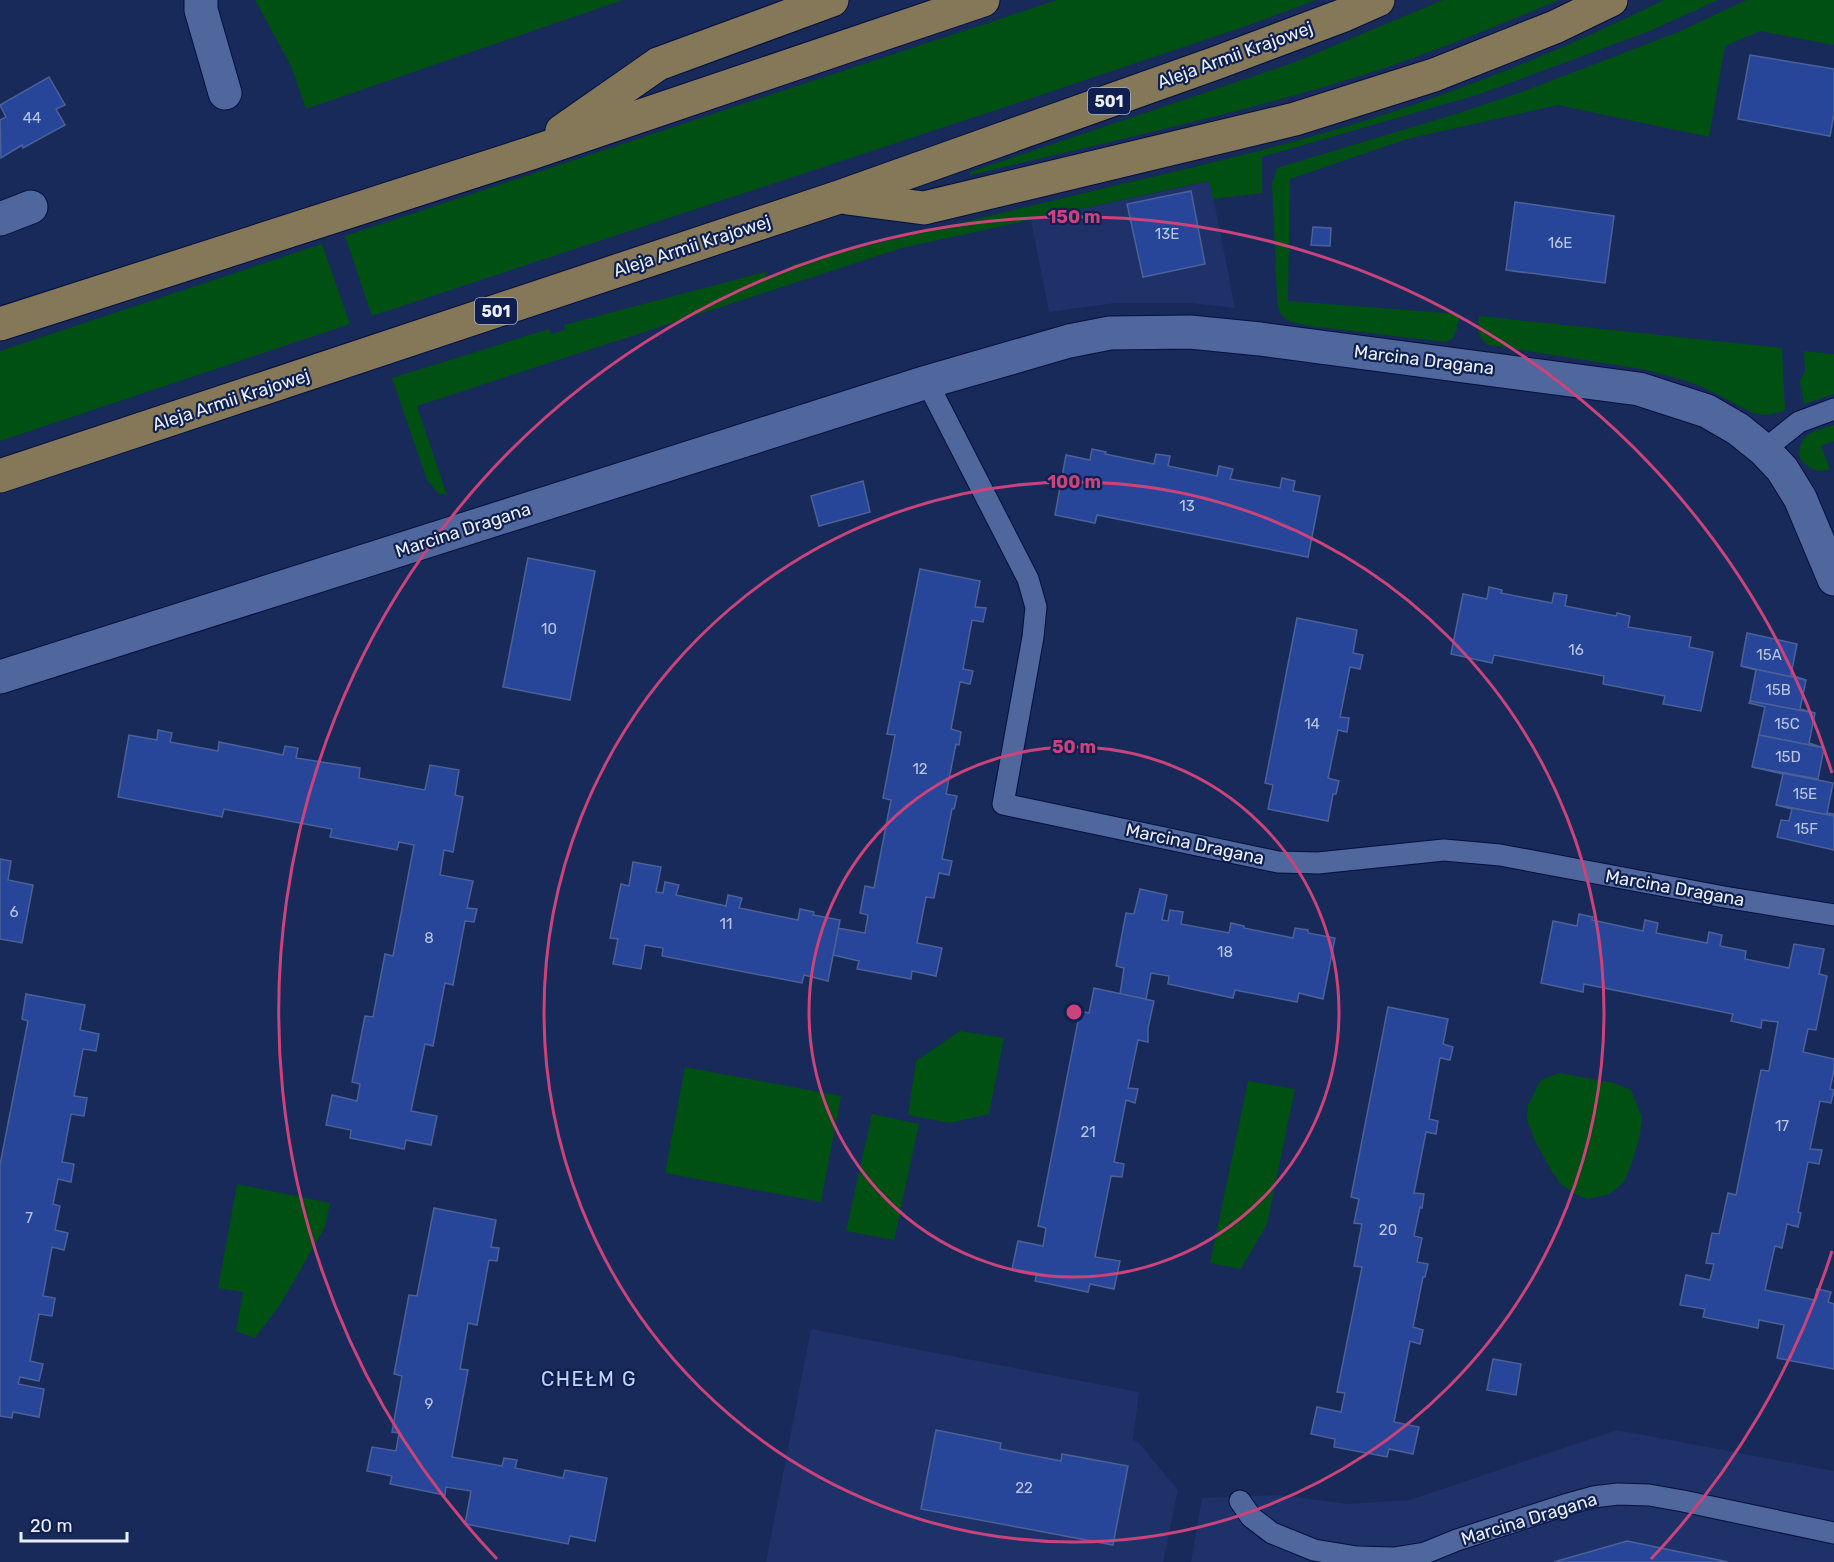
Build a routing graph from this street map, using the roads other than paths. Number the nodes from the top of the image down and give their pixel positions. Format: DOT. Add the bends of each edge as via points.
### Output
graph roads {
  1 [pos="201,0"];
  2 [pos="831,0"];
  3 [pos="983,0"];
  4 [pos="1378,0"];
  5 [pos="1611,0"];
  6 [pos="225,93"];
  7 [pos="531,153"];
  8 [pos="839,197"];
  9 [pos="31,207"];
  10 [pos="0,219"];
  11 [pos="0,324"];
  12 [pos="927,382"];
  13 [pos="1834,409"];
  14 [pos="1764,450"];
  15 [pos="0,476"];
  16 [pos="1834,579"];
  17 [pos="0,677"];
  18 [pos="1834,915"];
  19 [pos="1240,1501"];
  20 [pos="1834,1533"];
  1 -- 6 [label="street"];
  2 -- 7 [label="main road" via="658,64"];
  3 -- 7 [label="main road"];
  4 -- 8 [label="main road, Aleja Armii Krajowej / 501" via="1216,63"];
  5 -- 8 [label="main road" via="1555,27 1434,75 1295,119 924,208"];
  7 -- 11 [label="main road"];
  8 -- 15 [label="main road, Aleja Armii Krajowej / 501"];
  9 -- 10 [label="street"];
  12 -- 14 [label="street, Marcina Dragana" via="1110,333 1190,332 1639,389 1707,411"];
  12 -- 17 [label="street, Marcina Dragana"];
  12 -- 18 [label="lane, Marcina Dragana" via="1028,579 1036,607 1003,804 1278,862 1318,863 1444,850 1500,855"];
  13 -- 14 [label="lane" via="1799,422"];
  14 -- 16 [label="street, Marcina Dragana" via="1800,498"];
  19 -- 20 [label="lane, Marcina Dragana" via="1251,1517 1272,1533 1314,1550 1357,1557 1394,1558 1425,1553 1568,1504 1618,1494 1683,1501"];
}
